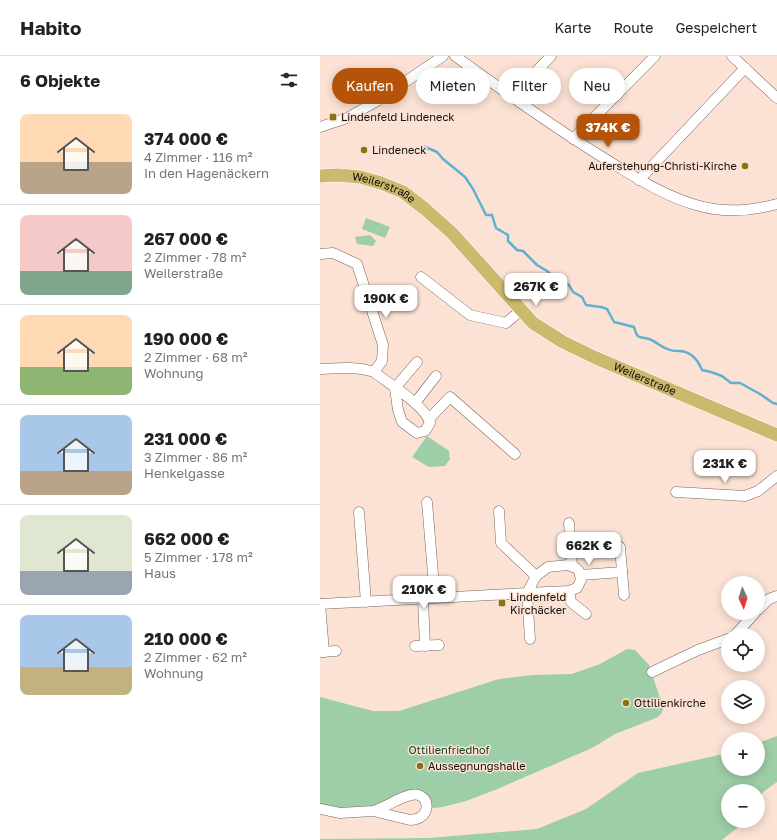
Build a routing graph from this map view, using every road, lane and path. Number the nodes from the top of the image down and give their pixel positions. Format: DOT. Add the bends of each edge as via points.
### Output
graph roads {
  1 [pos="442,56"];
  2 [pos="455,56"];
  3 [pos="551,56"];
  4 [pos="655,56"];
  5 [pos="732,56"];
  6 [pos="540,68"];
  7 [pos="745,68"];
  8 [pos="498,87"];
  9 [pos="777,98"];
  10 [pos="522,104"];
  11 [pos="320,126"];
  12 [pos="573,138"];
  13 [pos="320,176"];
  14 [pos="639,180"];
  15 [pos="777,204"];
  16 [pos="320,254"];
  17 [pos="421,277"];
  18 [pos="521,310"];
  19 [pos="417,362"];
  20 [pos="320,369"];
  21 [pos="374,372"];
  22 [pos="436,376"];
  23 [pos="395,388"];
  24 [pos="414,403"];
  25 [pos="429,419"];
  26 [pos="777,435"];
  27 [pos="515,454"];
  28 [pos="777,476"];
  29 [pos="676,492"];
  30 [pos="427,502"];
  31 [pos="499,511"];
  32 [pos="359,512"];
  33 [pos="569,524"];
  34 [pos="620,547"];
  35 [pos="572,566"];
  36 [pos="622,572"];
  37 [pos="536,576"];
  38 [pos="581,576"];
  39 [pos="569,591"];
  40 [pos="527,593"];
  41 [pos="624,595"];
  42 [pos="777,596"];
  43 [pos="435,598"];
  44 [pos="423,599"];
  45 [pos="366,602"];
  46 [pos="765,602"];
  47 [pos="320,604"];
  48 [pos="586,614"];
  49 [pos="749,620"];
  50 [pos="741,628"];
  51 [pos="530,639"];
  52 [pos="721,642"];
  53 [pos="439,645"];
  54 [pos="336,651"];
  55 [pos="322,652"];
  56 [pos="652,672"];
  57 [pos="320,808"];
  58 [pos="373,812"];
  1 -- 11 [label="street" via="377,101 347,118"];
  2 -- 8 [label="street"];
  3 -- 6 [label="street"];
  4 -- 12 [label="street"];
  5 -- 7 [label="street"];
  7 -- 9 [label="street"];
  7 -- 14 [label="street"];
  10 -- 12 [label="street"];
  12 -- 14 [label="street"];
  13 -- 18 [label="main road, Weilerstraße" via="360,177 381,182 403,192 452,234"];
  14 -- 15 [label="street" via="697,206 727,210"];
  16 -- 21 [label="street" via="333,253 357,264 383,346 382,361"];
  17 -- 18 [label="street" via="470,315 506,323"];
  18 -- 26 [label="main road, Weilerstraße" via="533,323 563,342 631,374"];
  19 -- 23 [label="street"];
  20 -- 21 [label="street" via="356,368"];
  21 -- 23 [label="street"];
  22 -- 24 [label="street"];
  23 -- 24 [label="street"];
  23 -- 25 [label="street" via="402,422 417,433 425,431"];
  24 -- 25 [label="street"];
  25 -- 27 [label="street" via="450,397"];
  28 -- 29 [label="street" via="758,491 745,496"];
  30 -- 43 [label="street"];
  31 -- 37 [label="street" via="501,543"];
  32 -- 45 [label="street"];
  33 -- 35 [label="street"];
  34 -- 36 [label="street"];
  35 -- 37 [label="street" via="548,567"];
  35 -- 38 [label="street"];
  36 -- 38 [label="street"];
  36 -- 41 [label="street"];
  37 -- 40 [label="street"];
  38 -- 39 [label="street" via="577,588"];
  39 -- 40 [label="street"];
  39 -- 48 [label="street" via="571,602"];
  40 -- 43 [label="street"];
  40 -- 51 [label="street"];
  42 -- 46 [label="street"];
  43 -- 44 [label="street"];
  44 -- 45 [label="street"];
  44 -- 53 [label="street" via="420,646"];
  45 -- 47 [label="street"];
  47 -- 55 [label="street"];
  49 -- 50 [label="street"];
  52 -- 56 [label="street"];
  54 -- 55 [label="street"];
  57 -- 58 [label="street" via="340,813"];
}
